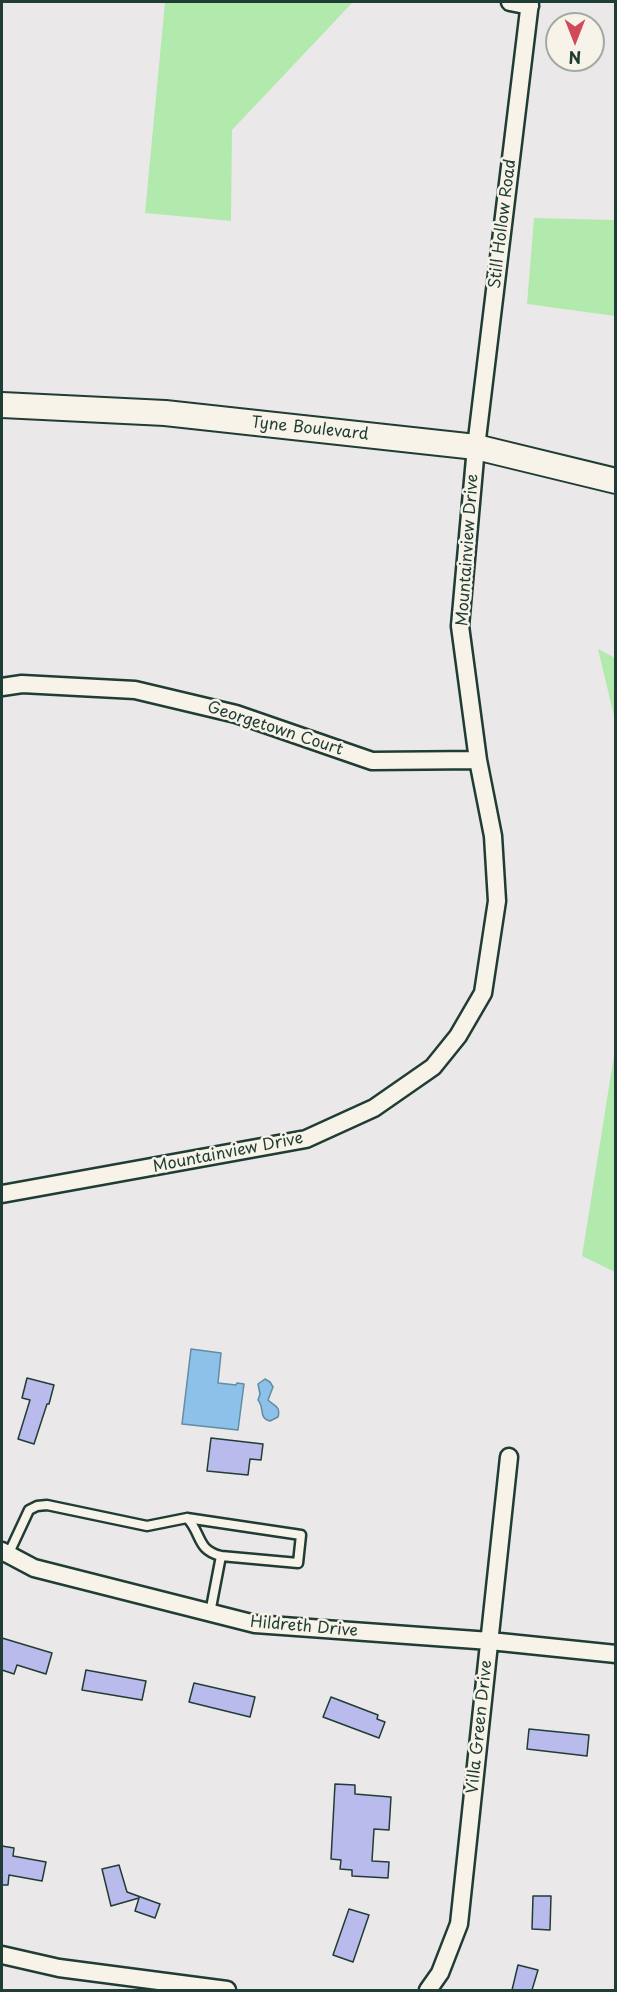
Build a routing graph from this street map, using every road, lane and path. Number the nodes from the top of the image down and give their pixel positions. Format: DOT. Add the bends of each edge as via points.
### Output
graph roads {
  1 [pos="510,2"];
  2 [pos="530,4"];
  3 [pos="2,405"];
  4 [pos="476,447"];
  5 [pos="615,481"];
  6 [pos="2,687"];
  7 [pos="478,760"];
  8 [pos="2,1194"];
  9 [pos="509,1457"];
  10 [pos="187,1518"];
  11 [pos="5,1553"];
  12 [pos="221,1556"];
  13 [pos="210,1613"];
  14 [pos="490,1641"];
  15 [pos="615,1654"];
  16 [pos="2,1955"];
  17 [pos="227,1990"];
  18 [pos="428,1990"];
  1 -- 2 [label="street"];
  2 -- 4 [label="street, Still Hollow Road"];
  3 -- 4 [label="street, Tyne Boulevard" via="165,413"];
  4 -- 5 [label="street, Tyne Boulevard"];
  4 -- 7 [label="street, Mountainview Drive" via="460,626"];
  6 -- 7 [label="street, Georgetown Court" via="22,684 135,690 236,714 372,760"];
  7 -- 8 [label="street, Mountainview Drive" via="493,836 497,901 483,993 458,1036 433,1067 374,1108 306,1139"];
  9 -- 14 [label="street, Villa Green Drive"];
  10 -- 11 [label="lane" via="147,1526 47,1504 29,1510"];
  10 -- 12 [label="lane" via="203,1546"];
  10 -- 12 [label="lane" via="301,1535 298,1563"];
  11 -- 13 [label="street, Hildreth Drive" via="34,1569"];
  12 -- 13 [label="lane"];
  13 -- 14 [label="street, Hildreth Drive" via="255,1624"];
  14 -- 15 [label="street, Hildreth Drive"];
  14 -- 18 [label="street, Villa Green Drive" via="459,1924 440,1973"];
  16 -- 17 [label="street" via="59,1968"];
}
